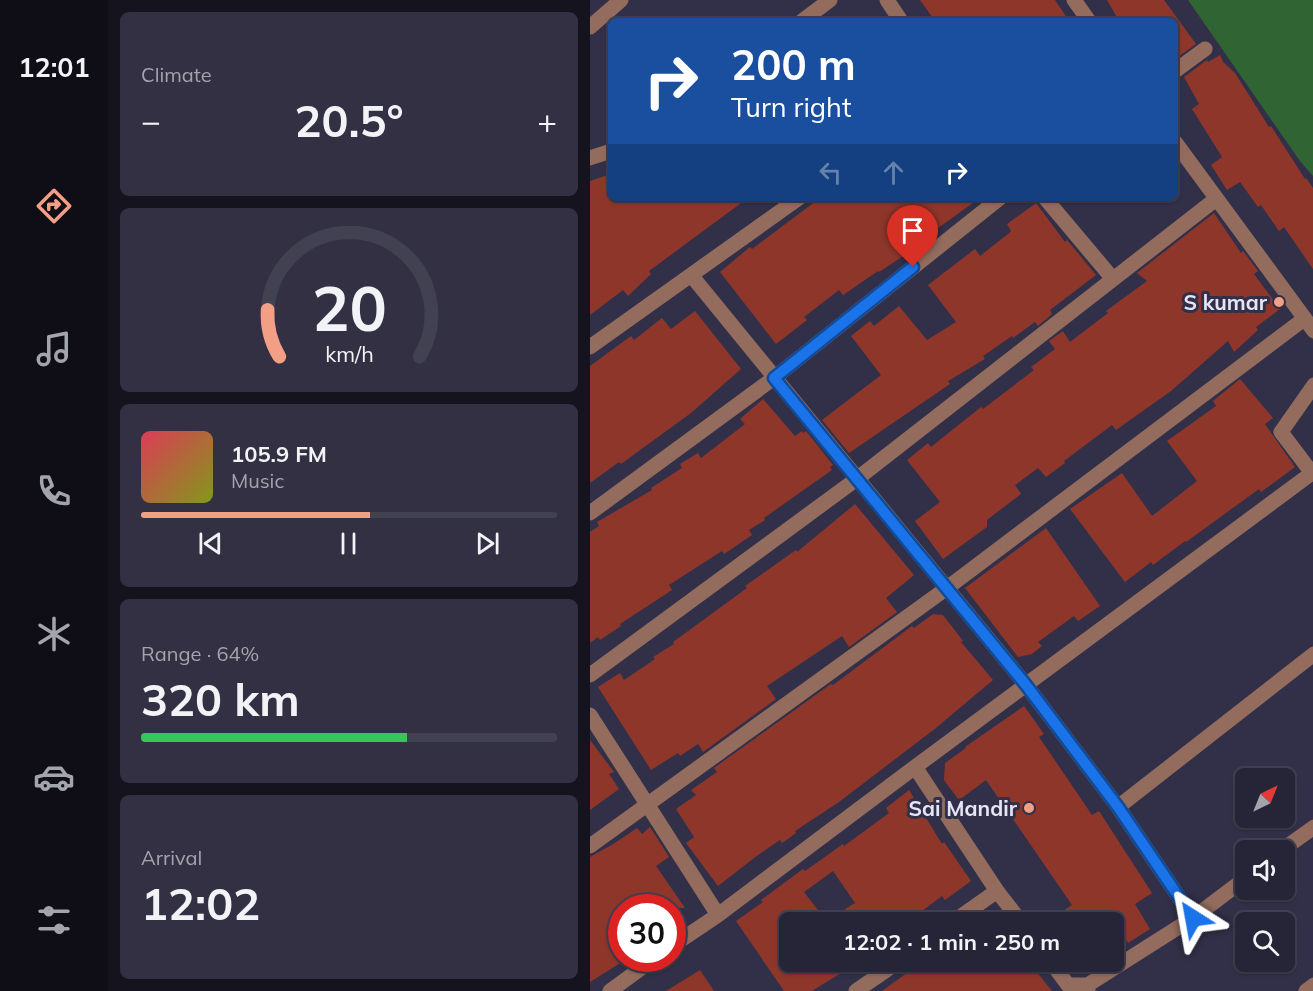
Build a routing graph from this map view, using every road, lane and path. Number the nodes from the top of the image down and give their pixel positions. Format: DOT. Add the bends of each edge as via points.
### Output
graph roads {
  1 [pos="621,0"];
  2 [pos="830,0"];
  3 [pos="887,0"];
  4 [pos="1074,0"];
  5 [pos="806,18"];
  6 [pos="899,18"];
  7 [pos="1087,18"];
  8 [pos="590,27"];
  9 [pos="1205,49"];
  10 [pos="1178,69"];
  11 [pos="1178,146"];
  12 [pos="608,152"];
  13 [pos="590,158"];
  14 [pos="1216,198"];
  15 [pos="795,201"];
  16 [pos="996,201"];
  17 [pos="1048,201"];
  18 [pos="691,275"];
  19 [pos="1113,279"];
  20 [pos="1309,325"];
  21 [pos="590,347"];
  22 [pos="774,378"];
  23 [pos="1313,385"];
  24 [pos="1313,474"];
  25 [pos="857,478"];
  26 [pos="590,513"];
  27 [pos="947,588"];
  28 [pos="1313,654"];
  29 [pos="590,675"];
  30 [pos="1026,685"];
  31 [pos="590,715"];
  32 [pos="915,767"];
  33 [pos="647,806"];
  34 [pos="1118,807"];
  35 [pos="1313,827"];
  36 [pos="1295,840"];
  37 [pos="590,846"];
  38 [pos="1235,886"];
  39 [pos="997,891"];
  40 [pos="967,912"];
  41 [pos="1013,912"];
  42 [pos="718,915"];
  43 [pos="1193,918"];
  44 [pos="686,937"];
  45 [pos="638,972"];
  46 [pos="884,972"];
  47 [pos="1058,972"];
  48 [pos="1313,985"];
  49 [pos="617,989"];
  50 [pos="1085,989"];
  51 [pos="856,991"];
  52 [pos="1306,991"];
  1 -- 8 [label="street"];
  2 -- 5 [label="street"];
  3 -- 6 [label="street"];
  4 -- 7 [label="street"];
  9 -- 10 [label="street"];
  11 -- 14 [label="street"];
  12 -- 13 [label="street"];
  14 -- 19 [label="street"];
  14 -- 20 [label="street"];
  15 -- 18 [label="street"];
  16 -- 22 [label="street"];
  17 -- 19 [label="street"];
  18 -- 21 [label="street"];
  18 -- 22 [label="street"];
  19 -- 25 [label="street"];
  20 -- 27 [label="street"];
  22 -- 25 [label="street"];
  22 -- 26 [label="street"];
  23 -- 24 [label="street" via="1281,432"];
  24 -- 30 [label="street"];
  25 -- 27 [label="street"];
  25 -- 29 [label="street"];
  27 -- 30 [label="street"];
  27 -- 33 [label="street"];
  28 -- 34 [label="street"];
  30 -- 32 [label="street"];
  30 -- 34 [label="street"];
  31 -- 33 [label="street"];
  32 -- 39 [label="street"];
  32 -- 42 [label="street"];
  33 -- 37 [label="street"];
  33 -- 42 [label="street"];
  34 -- 43 [label="street"];
  35 -- 36 [label="street"];
  38 -- 43 [label="street"];
  39 -- 40 [label="street"];
  39 -- 41 [label="street"];
  42 -- 44 [label="street"];
  43 -- 50 [label="street"];
  45 -- 49 [label="street"];
  46 -- 51 [label="street"];
  47 -- 50 [label="street" via="1068,985"];
  48 -- 52 [label="street"];
}
